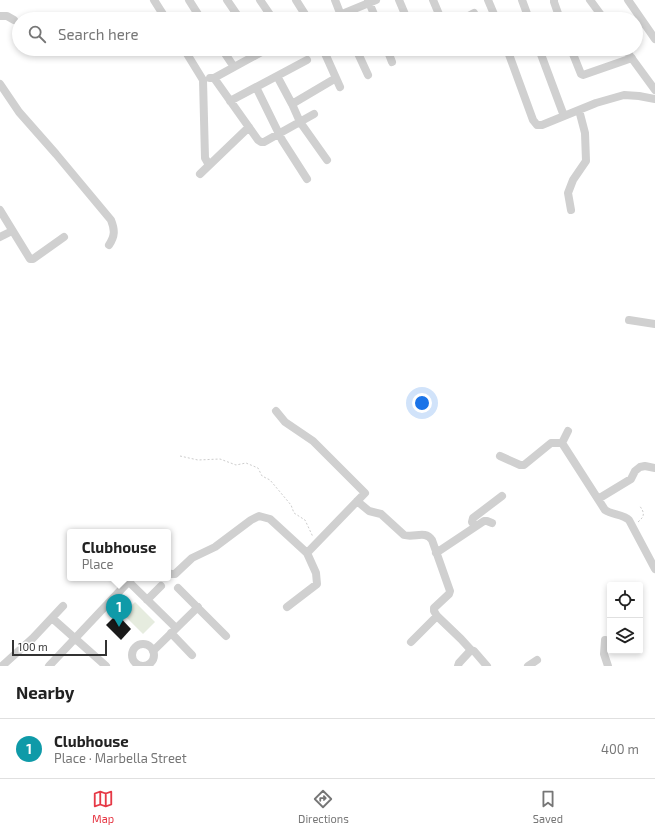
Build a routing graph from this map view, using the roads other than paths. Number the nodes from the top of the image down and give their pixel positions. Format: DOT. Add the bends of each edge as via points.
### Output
graph roads {
  1 [pos="154,0"];
  2 [pos="189,0"];
  3 [pos="227,0"];
  4 [pos="260,0"];
  5 [pos="296,0"];
  6 [pos="335,0"];
  7 [pos="399,0"];
  8 [pos="433,0"];
  9 [pos="488,0"];
  10 [pos="522,0"];
  11 [pos="554,0"];
  12 [pos="590,0"];
  13 [pos="628,0"];
  14 [pos="371,1"];
  15 [pos="162,12"];
  16 [pos="197,12"];
  17 [pos="235,12"];
  18 [pos="268,12"];
  19 [pos="304,12"];
  20 [pos="340,12"];
  21 [pos="351,12"];
  22 [pos="374,12"];
  23 [pos="404,12"];
  24 [pos="438,12"];
  25 [pos="493,12"];
  26 [pos="526,12"];
  27 [pos="558,12"];
  28 [pos="599,12"];
  29 [pos="636,12"];
  30 [pos="0,16"];
  31 [pos="12,19"];
  32 [pos="643,22"];
  33 [pos="655,39"];
  34 [pos="188,56"];
  35 [pos="227,56"];
  36 [pos="253,56"];
  37 [pos="326,56"];
  38 [pos="359,56"];
  39 [pos="390,56"];
  40 [pos="510,56"];
  41 [pos="542,56"];
  42 [pos="575,56"];
  43 [pos="632,58"];
  44 [pos="306,60"];
  45 [pos="392,62"];
  46 [pos="234,67"];
  47 [pos="368,75"];
  48 [pos="277,76"];
  49 [pos="214,78"];
  50 [pos="336,78"];
  51 [pos="203,80"];
  52 [pos="0,84"];
  53 [pos="256,87"];
  54 [pos="340,87"];
  55 [pos="655,90"];
  56 [pos="655,99"];
  57 [pos="230,101"];
  58 [pos="292,104"];
  59 [pos="579,110"];
  60 [pos="314,114"];
  61 [pos="564,116"];
  62 [pos="300,122"];
  63 [pos="249,126"];
  64 [pos="279,134"];
  65 [pos="327,160"];
  66 [pos="209,165"];
  67 [pos="200,174"];
  68 [pos="307,180"];
  69 [pos="0,210"];
  70 [pos="571,210"];
  71 [pos="12,231"];
  72 [pos="0,237"];
  73 [pos="64,237"];
  74 [pos="109,245"];
  75 [pos="630,320"];
  76 [pos="655,324"];
  77 [pos="276,411"];
  78 [pos="568,431"];
  79 [pos="562,443"];
  80 [pos="500,456"];
  81 [pos="655,468"];
  82 [pos="502,496"];
  83 [pos="598,499"];
  84 [pos="357,501"];
  85 [pos="492,523"];
  86 [pos="475,526"];
  87 [pos="436,552"];
  88 [pos="307,554"];
  89 [pos="655,569"];
  90 [pos="171,574"];
  91 [pos="129,581"];
  92 [pos="131,581"];
  93 [pos="161,586"];
  94 [pos="178,588"];
  95 [pos="147,600"];
  96 [pos="63,606"];
  97 [pos="198,607"];
  98 [pos="287,607"];
  99 [pos="437,616"];
  100 [pos="52,618"];
  101 [pos="174,631"];
  102 [pos="226,636"];
  103 [pos="76,639"];
  104 [pos="604,640"];
  105 [pos="412,642"];
  106 [pos="471,650"];
  107 [pos="153,651"];
  108 [pos="192,655"];
  109 [pos="99,660"];
  110 [pos="537,660"];
  111 [pos="2,664"];
  112 [pos="154,664"];
  113 [pos="49,666"];
  114 [pos="93,666"];
  115 [pos="106,666"];
  116 [pos="141,666"];
  117 [pos="458,666"];
  118 [pos="487,666"];
  119 [pos="528,666"];
  120 [pos="608,666"];
  1 -- 15 [label="street"];
  2 -- 16 [label="street"];
  3 -- 17 [label="street"];
  4 -- 18 [label="street"];
  5 -- 19 [label="street"];
  6 -- 20 [label="street"];
  7 -- 23 [label="street"];
  8 -- 24 [label="street"];
  9 -- 25 [label="street"];
  10 -- 26 [label="street"];
  11 -- 27 [label="street"];
  12 -- 28 [label="street"];
  13 -- 29 [label="street"];
  14 -- 21 [label="street"];
  14 -- 22 [label="street"];
  30 -- 31 [label="street"];
  32 -- 33 [label="street"];
  34 -- 51 [label="street"];
  35 -- 46 [label="street"];
  36 -- 46 [label="street"];
  37 -- 50 [label="street"];
  38 -- 47 [label="street"];
  39 -- 45 [label="street"];
  40 -- 61 [label="street" via="537,125"];
  41 -- 61 [label="street"];
  42 -- 43 [label="street" via="583,75"];
  43 -- 55 [label="street"];
  44 -- 48 [label="street"];
  46 -- 49 [label="street"];
  48 -- 53 [label="street"];
  48 -- 58 [label="street"];
  49 -- 51 [label="street"];
  49 -- 57 [label="street"];
  50 -- 54 [label="street"];
  50 -- 58 [label="street"];
  51 -- 66 [label="street" via="205,158"];
  52 -- 74 [label="street" via="19,112 111,220 115,231"];
  53 -- 57 [label="street"];
  53 -- 64 [label="street"];
  56 -- 59 [label="street" via="624,95"];
  57 -- 63 [label="street"];
  58 -- 62 [label="street"];
  59 -- 61 [label="street"];
  59 -- 70 [label="street" via="585,133 586,161 573,180 568,193"];
  60 -- 62 [label="street"];
  62 -- 64 [label="street"];
  62 -- 65 [label="street"];
  63 -- 64 [label="street" via="261,142"];
  63 -- 66 [label="street"];
  64 -- 68 [label="street"];
  66 -- 67 [label="street"];
  69 -- 71 [label="street"];
  71 -- 72 [label="street"];
  71 -- 73 [label="street" via="28,256 33,259"];
  75 -- 76 [label="street"];
  77 -- 84 [label="street" via="286,422 313,440 348,474 365,493"];
  78 -- 79 [label="street"];
  79 -- 80 [label="street" via="551,443 524,465"];
  79 -- 83 [label="street"];
  81 -- 83 [label="street" via="640,467 631,479"];
  82 -- 86 [label="street" via="473,518"];
  83 -- 89 [label="street" via="608,512 627,518"];
  84 -- 87 [label="street" via="369,511 381,514 404,535 429,536"];
  84 -- 88 [label="street"];
  85 -- 86 [label="street" via="484,521"];
  86 -- 87 [label="street"];
  87 -- 99 [label="street" via="450,591 434,608"];
  88 -- 90 [label="street" via="270,520 258,516"];
  88 -- 98 [label="street" via="316,573 317,584"];
  91 -- 103 [label="street"];
  92 -- 95 [label="street"];
  93 -- 95 [label="street"];
  94 -- 97 [label="street"];
  95 -- 101 [label="street"];
  96 -- 100 [label="street"];
  97 -- 101 [label="street"];
  97 -- 102 [label="street"];
  99 -- 105 [label="street"];
  99 -- 106 [label="street"];
  100 -- 103 [label="street"];
  100 -- 111 [label="street"];
  101 -- 107 [label="street"];
  101 -- 108 [label="street"];
  103 -- 109 [label="street"];
  103 -- 113 [label="street"];
  104 -- 120 [label="street" via="604,654"];
  106 -- 117 [label="street"];
  106 -- 118 [label="street"];
  107 -- 112 [label="street"];
  107 -- 116 [label="street" via="143,644 137,646 132,657 135,663"];
  109 -- 114 [label="street"];
  109 -- 115 [label="street"];
  110 -- 119 [label="street"];
  112 -- 116 [label="street"];
}
